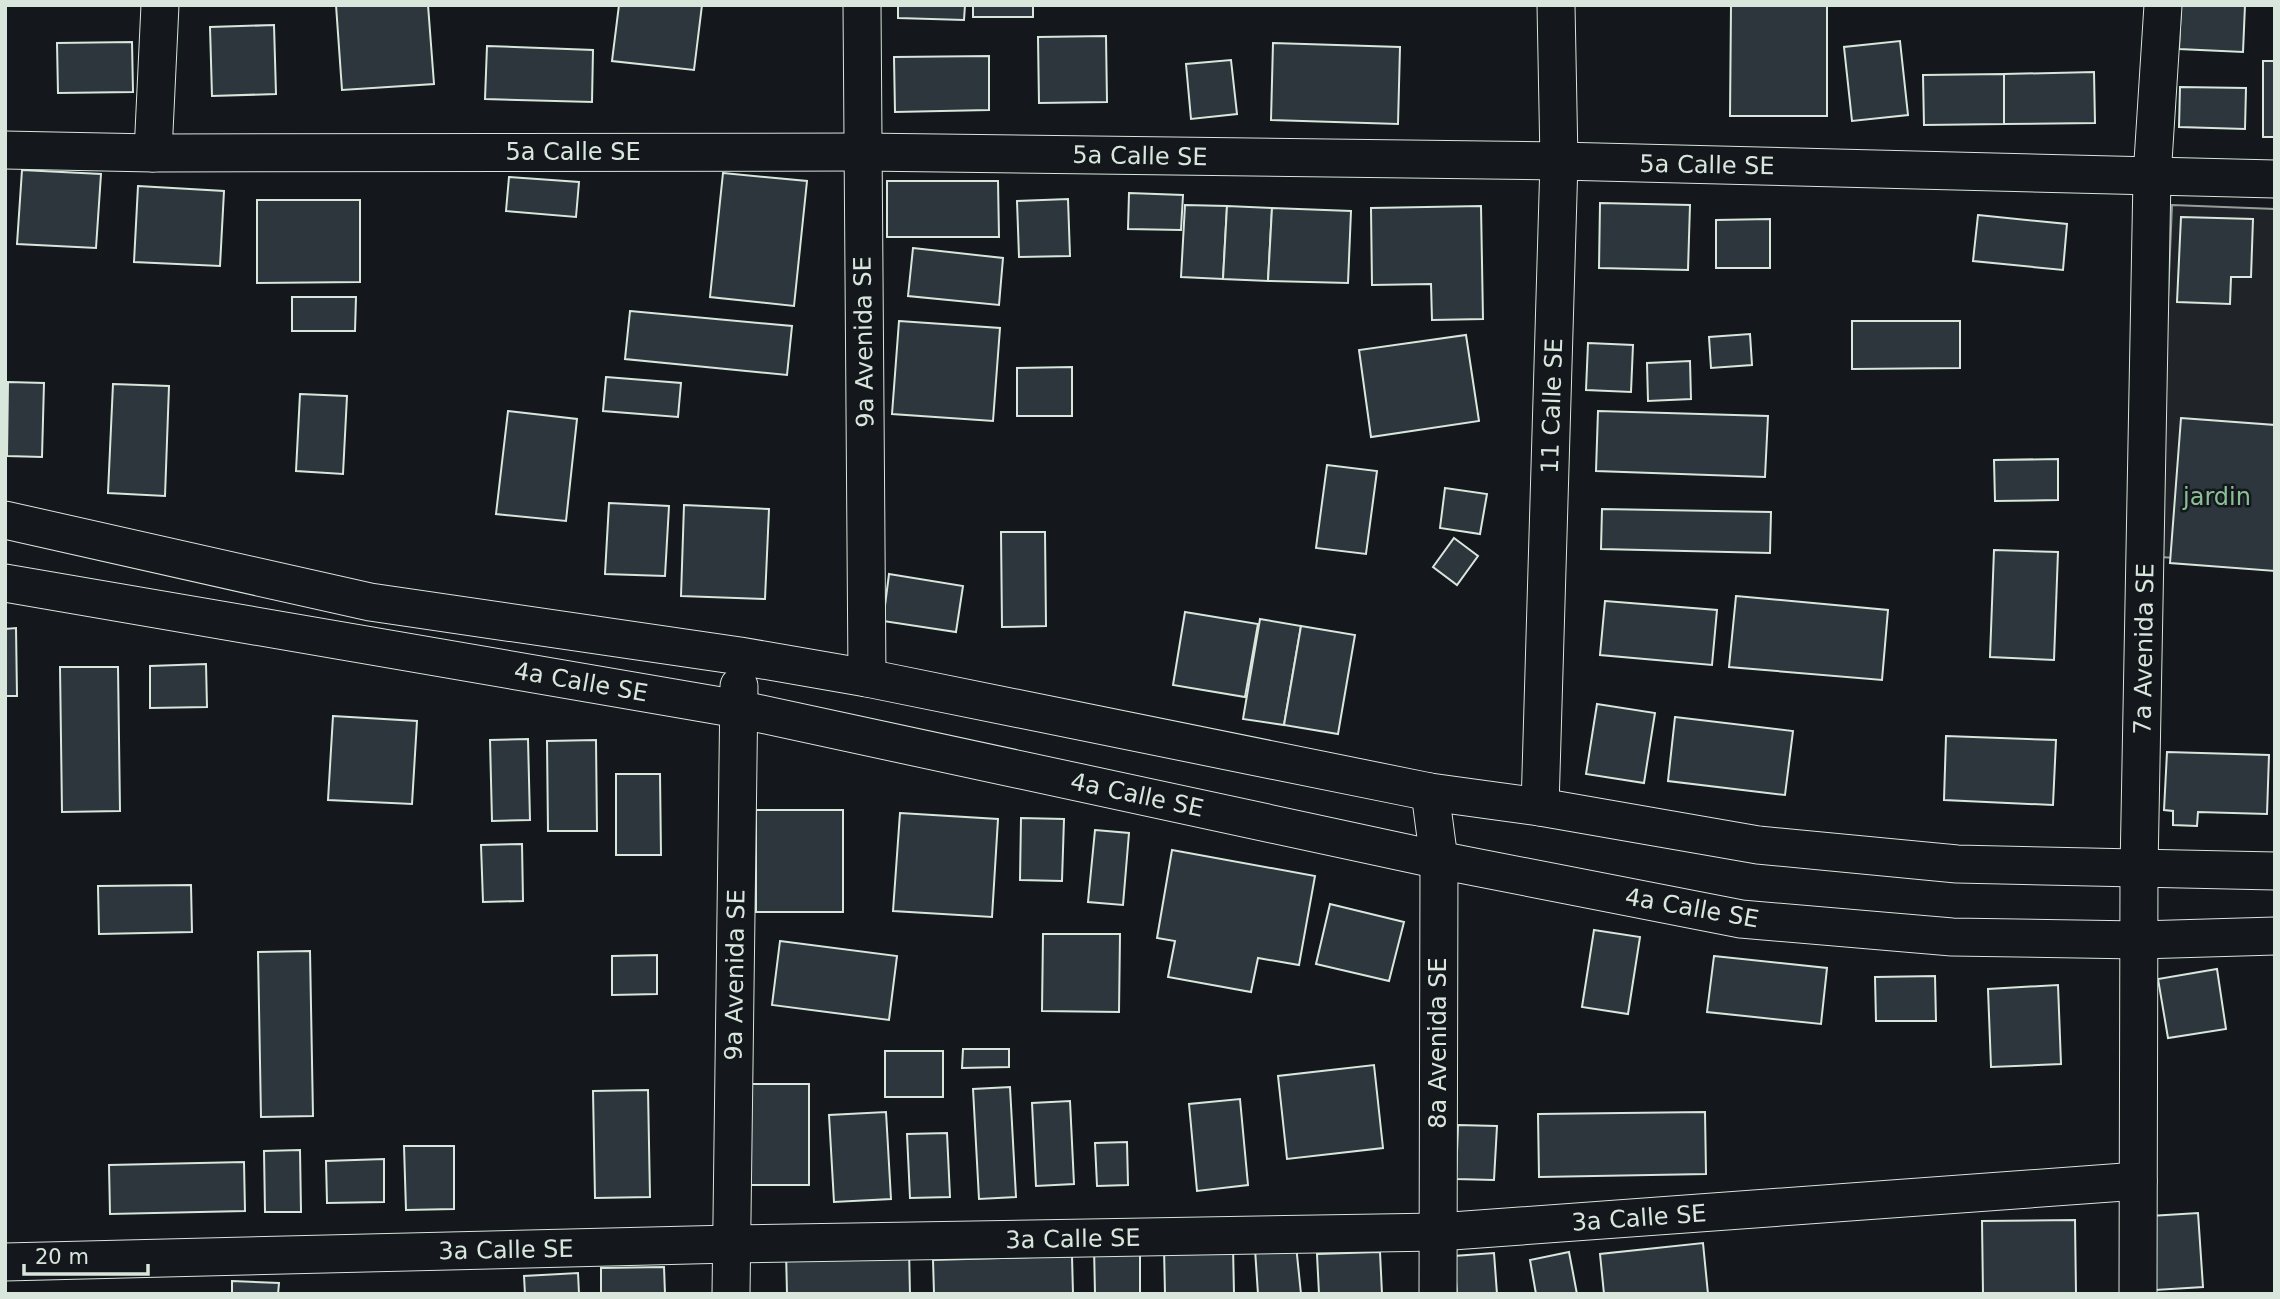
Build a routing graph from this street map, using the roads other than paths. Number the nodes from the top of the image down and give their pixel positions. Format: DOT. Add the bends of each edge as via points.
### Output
graph roads {
  1 [pos="160,5"];
  2 [pos="862,5"];
  3 [pos="1556,5"];
  4 [pos="2163,5"];
  5 [pos="5,150"];
  6 [pos="862,152"];
  7 [pos="153,153"];
  8 [pos="1559,162"];
  9 [pos="2152,177"];
  10 [pos="2275,179"];
  11 [pos="5,520"];
  12 [pos="5,583"];
  13 [pos="740,656"];
  14 [pos="867,678"];
  15 [pos="738,709"];
  16 [pos="1430,792"];
  17 [pos="1540,807"];
  18 [pos="1439,860"];
  19 [pos="2139,870"];
  20 [pos="2275,871"];
  21 [pos="2275,936"];
  22 [pos="2139,940"];
  23 [pos="2138,1181"];
  24 [pos="1438,1233"];
  25 [pos="731,1244"];
  26 [pos="5,1262"];
  27 [pos="731,1294"];
  28 [pos="1438,1294"];
  29 [pos="2138,1294"];
  1 -- 7 [label="street"];
  2 -- 6 [label="street, 9a Avenida SE"];
  3 -- 8 [label="street, 11 Calle SE"];
  4 -- 9 [label="street, 7a Avenida SE"];
  5 -- 7 [label="street, 5a Calle SE"];
  6 -- 7 [label="street, 5a Calle SE"];
  6 -- 8 [label="street, 5a Calle SE"];
  6 -- 14 [label="street, 9a Avenida SE"];
  8 -- 9 [label="street, 5a Calle SE"];
  8 -- 17 [label="street, 11 Calle SE"];
  9 -- 10 [label="street, 5a Calle SE"];
  9 -- 19 [label="street, 7a Avenida SE"];
  11 -- 13 [label="street, 4a Calle SE" via="370,602"];
  12 -- 15 [label="street, 4a Calle SE"];
  13 -- 14 [label="street, 4a Calle SE"];
  13 -- 15 [label="street, 9a Avenida SE"];
  14 -- 16 [label="street, 4a Calle SE"];
  15 -- 18 [label="street, 4a Calle SE"];
  15 -- 25 [label="street, 9a Avenida SE"];
  16 -- 17 [label="street, 4a Calle SE"];
  16 -- 18 [label="street, 8a Avenida SE"];
  17 -- 19 [label="street, 4a Calle SE" via="1758,845 1957,864"];
  18 -- 22 [label="street, 4a Calle SE" via="1741,919 1952,937"];
  18 -- 24 [label="street, 8a Avenida SE"];
  19 -- 20 [label="street, 4a Calle SE"];
  19 -- 22 [label="street, 7a Avenida SE"];
  21 -- 22 [label="street, 4a Calle SE"];
  22 -- 23 [label="street, 7a Avenida SE"];
  23 -- 24 [label="street, 3a Calle SE"];
  23 -- 29 [label="street, 7a Avenida SE"];
  24 -- 25 [label="street, 3a Calle SE"];
  24 -- 28 [label="street, 8a Avenida SE"];
  25 -- 26 [label="street, 3a Calle SE"];
  25 -- 27 [label="street, 9a Avenida SE"];
}
